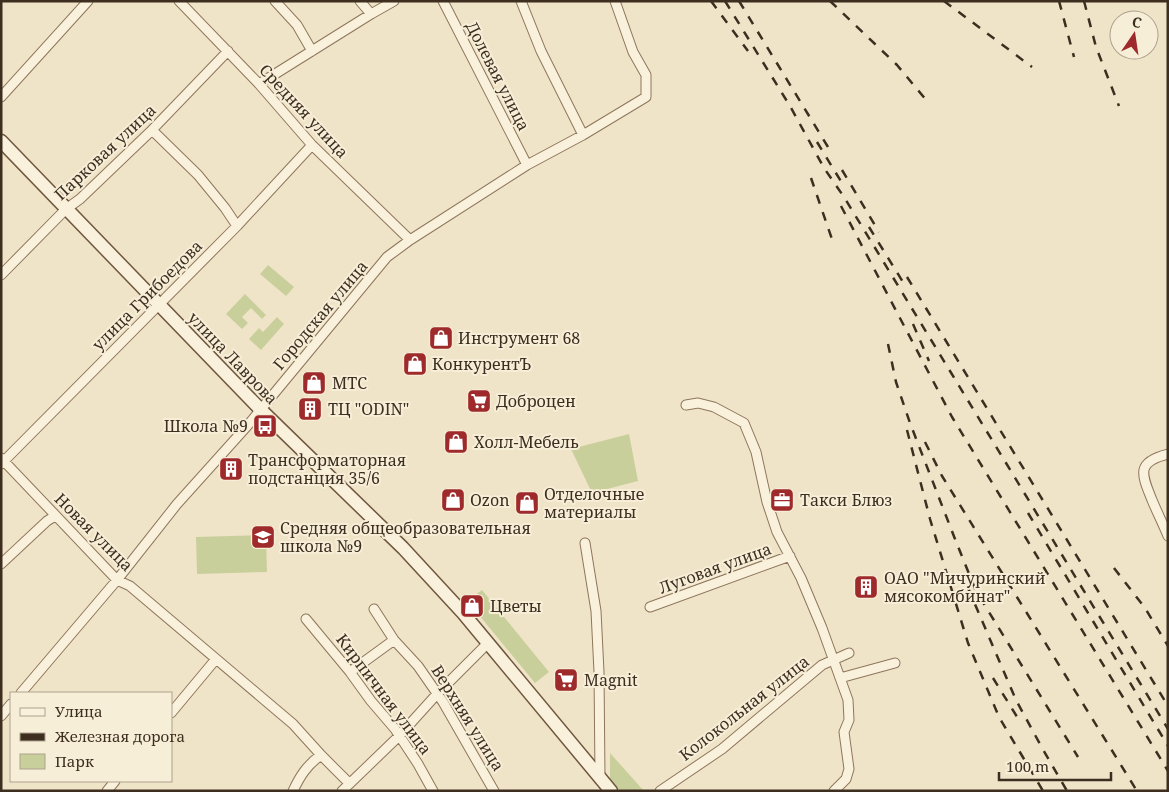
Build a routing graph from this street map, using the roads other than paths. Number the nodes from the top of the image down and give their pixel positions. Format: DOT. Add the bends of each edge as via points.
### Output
graph roads {
  1 [pos="88,1"];
  2 [pos="178,1"];
  3 [pos="275,1"];
  4 [pos="360,1"];
  5 [pos="394,1"];
  6 [pos="443,1"];
  7 [pos="520,1"];
  8 [pos="615,1"];
  9 [pos="371,14"];
  10 [pos="228,51"];
  11 [pos="312,51"];
  12 [pos="259,84"];
  13 [pos="1,97"];
  14 [pos="152,130"];
  15 [pos="583,135"];
  16 [pos="1,141"];
  17 [pos="312,145"];
  18 [pos="527,165"];
  19 [pos="66,209"];
  20 [pos="237,226"];
  21 [pos="410,240"];
  22 [pos="1,275"];
  23 [pos="158,304"];
  24 [pos="686,405"];
  25 [pos="261,410"];
  26 [pos="1168,454"];
  27 [pos="2,461"];
  28 [pos="55,516"];
  29 [pos="1168,536"];
  30 [pos="585,543"];
  31 [pos="790,556"];
  32 [pos="1,564"];
  33 [pos="117,580"];
  34 [pos="650,607"];
  35 [pos="374,609"];
  36 [pos="306,619"];
  37 [pos="394,640"];
  38 [pos="487,644"];
  39 [pos="849,654"];
  40 [pos="216,659"];
  41 [pos="832,660"];
  42 [pos="895,663"];
  43 [pos="350,672"];
  44 [pos="840,678"];
  45 [pos="22,692"];
  46 [pos="438,694"];
  47 [pos="10,705"];
  48 [pos="172,712"];
  49 [pos="1,716"];
  50 [pos="399,736"];
  51 [pos="320,755"];
  52 [pos="600,777"];
  53 [pos="350,783"];
  54 [pos="293,791"];
  55 [pos="342,791"];
  56 [pos="433,791"];
  57 [pos="494,791"];
  58 [pos="611,791"];
  59 [pos="660,791"];
  60 [pos="834,791"];
  1 -- 13 [label="street"];
  2 -- 10 [label="street, Средняя улица"];
  3 -- 11 [label="street" via="297,26"];
  4 -- 9 [label="street"];
  5 -- 9 [label="street"];
  6 -- 18 [label="street, Долевая улица"];
  7 -- 15 [label="street"];
  8 -- 15 [label="street, Городская улица" via="633,52 646,75 646,96"];
  9 -- 11 [label="street"];
  10 -- 12 [label="street, Средняя улица"];
  10 -- 14 [label="street, Парковая улица"];
  11 -- 12 [label="street"];
  12 -- 17 [label="street, Средняя улица"];
  14 -- 19 [label="street, Парковая улица"];
  14 -- 20 [label="street" via="198,175"];
  15 -- 18 [label="street, Городская улица"];
  16 -- 19 [label="main road, улица Лаврова"];
  17 -- 20 [label="street, улица Грибоедова"];
  17 -- 21 [label="street, Средняя улица"];
  18 -- 21 [label="street, Городская улица"];
  19 -- 22 [label="street, Парковая улица"];
  19 -- 23 [label="main road, улица Лаврова"];
  20 -- 23 [label="street, улица Грибоедова"];
  21 -- 25 [label="street, Городская улица" via="387,257"];
  23 -- 25 [label="main road, улица Лаврова"];
  23 -- 27 [label="street, улица Грибоедова"];
  24 -- 31 [label="street, Луговая улица" via="698,403 714,407 744,423 756,452 777,532"];
  25 -- 33 [label="street, Городская улица" via="177,504"];
  25 -- 38 [label="main road, улица Лаврова" via="403,548"];
  26 -- 29 [label="street" via="1157,456 1146,465 1142,476"];
  27 -- 28 [label="street, Новая улица"];
  28 -- 32 [label="street"];
  28 -- 33 [label="street, Новая улица"];
  30 -- 52 [label="street" via="596,611"];
  31 -- 34 [label="street, Луговая улица"];
  31 -- 41 [label="street, Луговая улица" via="815,611"];
  33 -- 40 [label="street, Новая улица" via="130,586"];
  33 -- 45 [label="street, Городская улица"];
  35 -- 37 [label="street, Верхняя улица"];
  36 -- 43 [label="street, Кирпичная улица"];
  37 -- 43 [label="street"];
  37 -- 46 [label="street, Верхняя улица"];
  38 -- 46 [label="street"];
  38 -- 52 [label="main road, улица Лаврова"];
  39 -- 41 [label="street, Колокольная улица"];
  40 -- 48 [label="street"];
  40 -- 51 [label="street, Новая улица" via="294,724"];
  41 -- 44 [label="street, Луговая улица"];
  41 -- 59 [label="street, Колокольная улица" via="722,748"];
  42 -- 44 [label="street"];
  43 -- 50 [label="street, Кирпичная улица"];
  44 -- 60 [label="street, Луговая улица" via="848,700 850,720 844,732 849,769 846,779"];
  46 -- 50 [label="street"];
  46 -- 57 [label="street, Верхняя улица"];
  47 -- 49 [label="street"];
  50 -- 53 [label="street"];
  50 -- 56 [label="street, Кирпичная улица"];
  51 -- 53 [label="street, Новая улица"];
  51 -- 54 [label="street" via="300,776"];
  52 -- 58 [label="main road, улица Лаврова"];
  53 -- 55 [label="street"];
}
